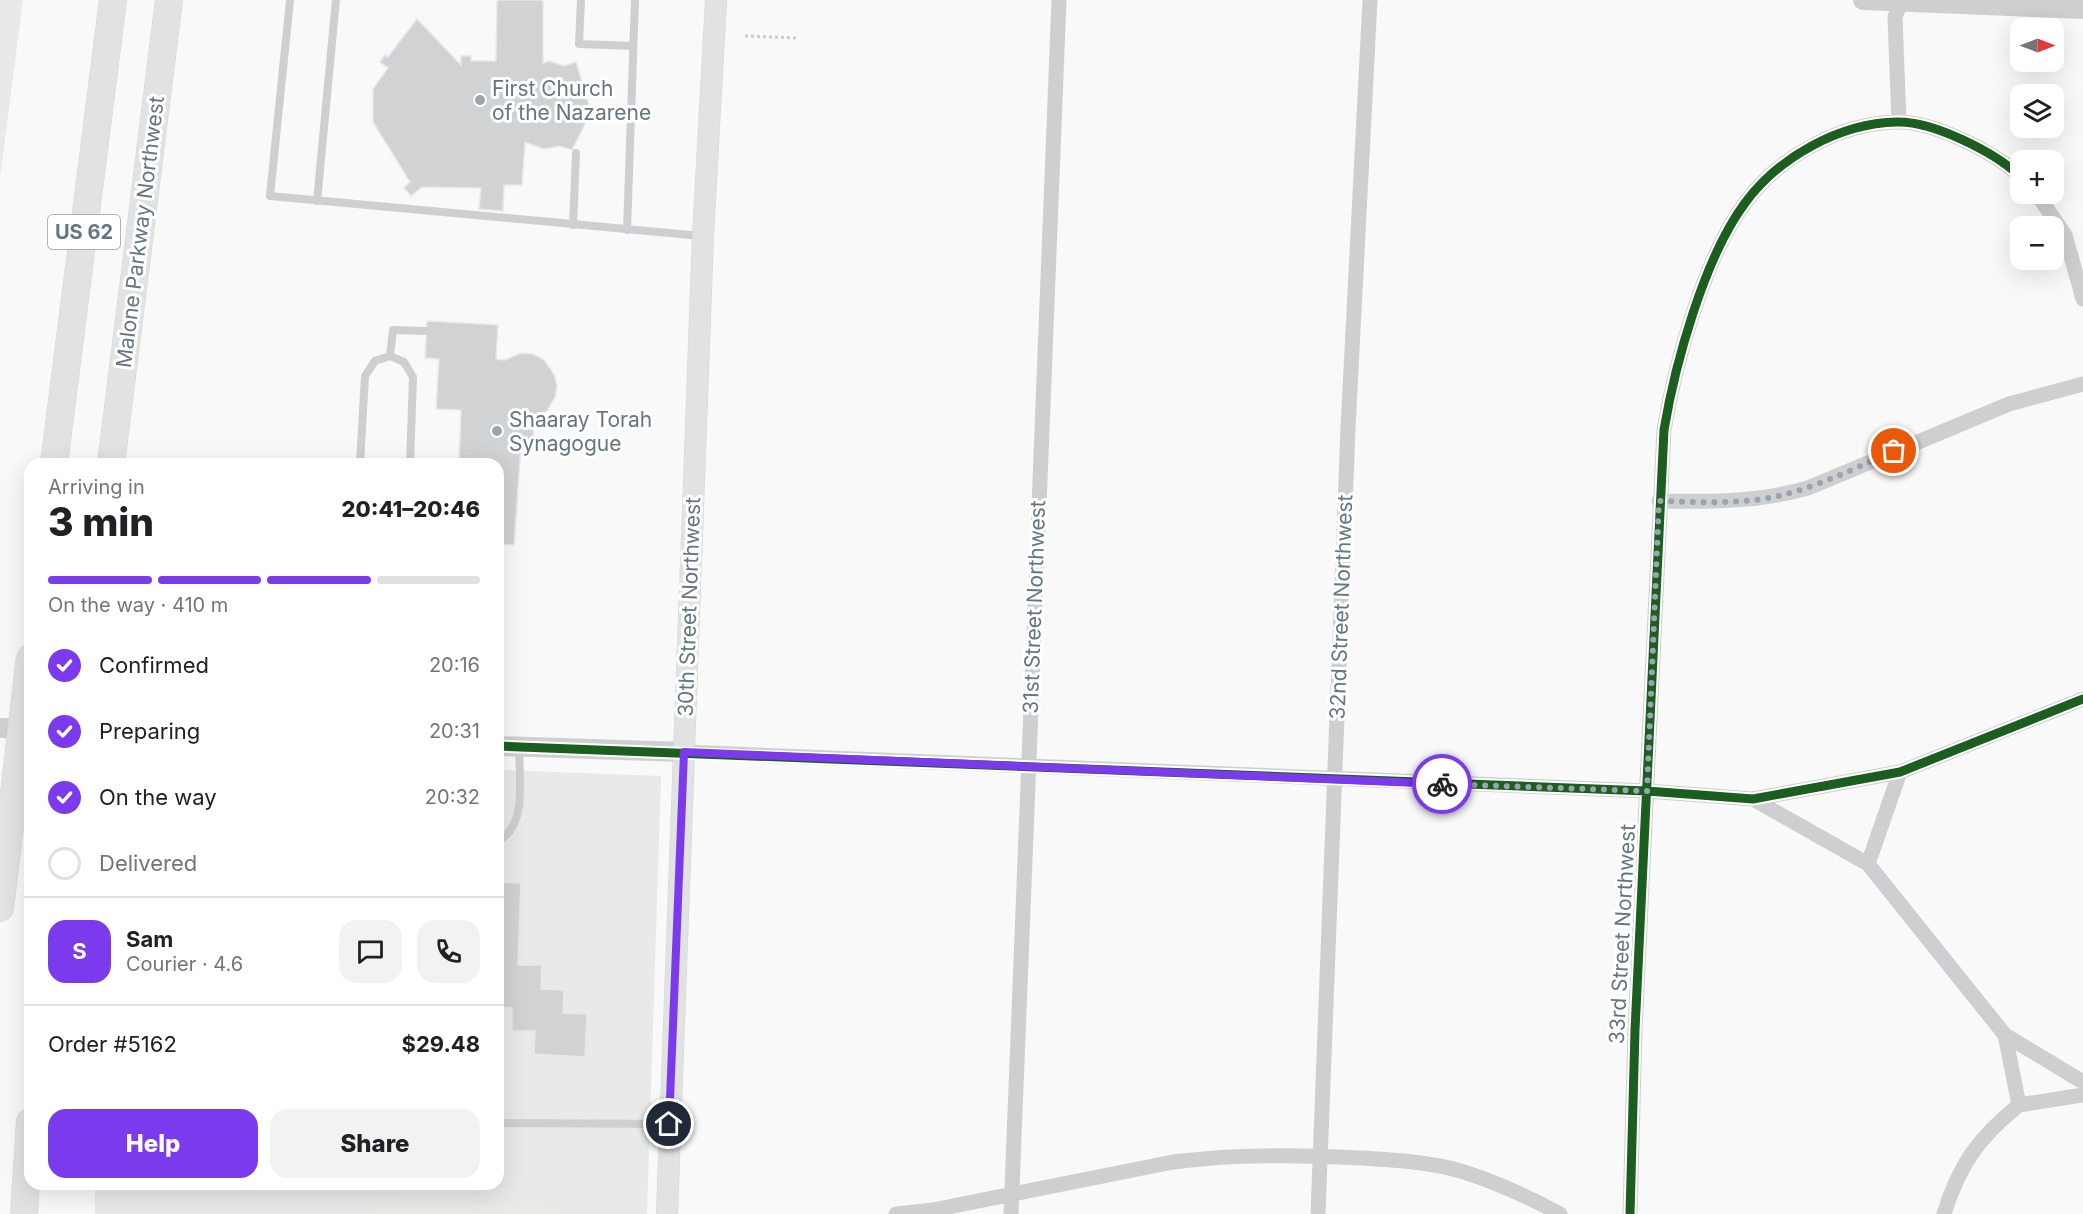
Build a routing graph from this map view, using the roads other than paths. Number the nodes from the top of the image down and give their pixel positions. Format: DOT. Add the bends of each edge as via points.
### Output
graph roads {
  1 [pos="112,0"];
  2 [pos="169,0"];
  3 [pos="290,0"];
  4 [pos="336,0"];
  5 [pos="581,0"];
  6 [pos="635,0"];
  7 [pos="716,0"];
  8 [pos="1059,0"];
  9 [pos="1370,0"];
  10 [pos="1863,0"];
  11 [pos="1901,1"];
  12 [pos="2083,9"];
  13 [pos="633,46"];
  14 [pos="1899,122"];
  15 [pos="576,153"];
  16 [pos="2010,169"];
  17 [pos="317,201"];
  18 [pos="2044,204"];
  19 [pos="573,225"];
  20 [pos="627,230"];
  21 [pos="703,236"];
  22 [pos="2083,299"];
  23 [pos="426,331"];
  24 [pos="390,356"];
  25 [pos="2083,384"];
  26 [pos="55,458"];
  27 [pos="112,458"];
  28 [pos="360,458"];
  29 [pos="410,458"];
  30 [pos="1659,501"];
  31 [pos="2083,699"];
  32 [pos="24,708"];
  33 [pos="0,728"];
  34 [pos="24,729"];
  35 [pos="504,746"];
  36 [pos="519,747"];
  37 [pos="684,752"];
  38 [pos="1029,768"];
  39 [pos="1900,772"];
  40 [pos="1335,780"];
  41 [pos="1647,791"];
  42 [pos="1753,799"];
  43 [pos="504,836"];
  44 [pos="1868,864"];
  45 [pos="0,903"];
  46 [pos="2005,1035"];
  47 [pos="2083,1082"];
  48 [pos="2083,1095"];
  49 [pos="2019,1105"];
  50 [pos="504,1123"];
  51 [pos="669,1124"];
  52 [pos="1320,1156"];
  53 [pos="26,1190"];
  54 [pos="41,1190"];
  55 [pos="1011,1195"];
  56 [pos="24,1214"];
  57 [pos="39,1214"];
  58 [pos="667,1214"];
  59 [pos="674,1214"];
  60 [pos="896,1214"];
  61 [pos="1011,1214"];
  62 [pos="1318,1214"];
  63 [pos="1560,1214"];
  64 [pos="1630,1214"];
  65 [pos="1944,1214"];
  1 -- 26 [label="highway, US 62"];
  2 -- 27 [label="highway, Malone Parkway Northwest / US 62"];
  3 -- 17 [label="lane" via="270,196"];
  4 -- 17 [label="lane"];
  5 -- 13 [label="lane" via="579,44"];
  6 -- 13 [label="lane"];
  7 -- 21 [label="main road, 30th Street Northwest"];
  8 -- 38 [label="street, 31st Street Northwest"];
  9 -- 40 [label="street, 32nd Street Northwest"];
  10 -- 11 [label="street"];
  11 -- 12 [label="street"];
  11 -- 14 [label="street" via="1895,17"];
  13 -- 20 [label="lane"];
  14 -- 16 [label="street" via="1930,128 1986,152"];
  14 -- 30 [label="street, 33rd Street Northwest" via="1858,129 1808,148 1779,166 1744,204 1708,277 1678,363 1664,430"];
  15 -- 19 [label="lane"];
  17 -- 19 [label="lane"];
  18 -- 22 [label="street" via="2065,235"];
  19 -- 20 [label="lane"];
  20 -- 21 [label="lane"];
  21 -- 37 [label="main road, 30th Street Northwest"];
  23 -- 24 [label="lane" via="393,330"];
  24 -- 28 [label="lane" via="375,361 365,376"];
  24 -- 29 [label="lane" via="404,362 413,376"];
  25 -- 30 [label="street" via="2009,404 1808,488 1754,500"];
  30 -- 41 [label="street, 33rd Street Northwest"];
  31 -- 39 [label="street"];
  32 -- 45 [label="highway, bridge"];
  33 -- 34 [label="street"];
  35 -- 36 [label="street"];
  36 -- 37 [label="street"];
  36 -- 43 [label="lane" via="516,818"];
  37 -- 38 [label="street"];
  37 -- 51 [label="main road, 30th Street Northwest"];
  38 -- 40 [label="street"];
  38 -- 55 [label="street, 31st Street Northwest"];
  39 -- 42 [label="street"];
  39 -- 44 [label="street"];
  40 -- 41 [label="street"];
  40 -- 52 [label="street, 32nd Street Northwest"];
  41 -- 42 [label="street"];
  41 -- 64 [label="street, 33rd Street Northwest"];
  42 -- 44 [label="street"];
  44 -- 46 [label="street"];
  46 -- 47 [label="street"];
  46 -- 49 [label="street"];
  48 -- 49 [label="street"];
  49 -- 65 [label="street" via="1971,1153 1952,1188"];
  50 -- 51 [label="lane"];
  51 -- 58 [label="main road, 30th Street Northwest"];
  52 -- 55 [label="street" via="1196,1159"];
  52 -- 62 [label="street, 32nd Street Northwest"];
  52 -- 63 [label="street" via="1395,1161 1463,1172"];
  53 -- 56 [label="highway"];
  54 -- 57 [label="highway"];
  55 -- 60 [label="street"];
  55 -- 61 [label="street, 31st Street Northwest"];
  58 -- 59 [label="street"];
}
